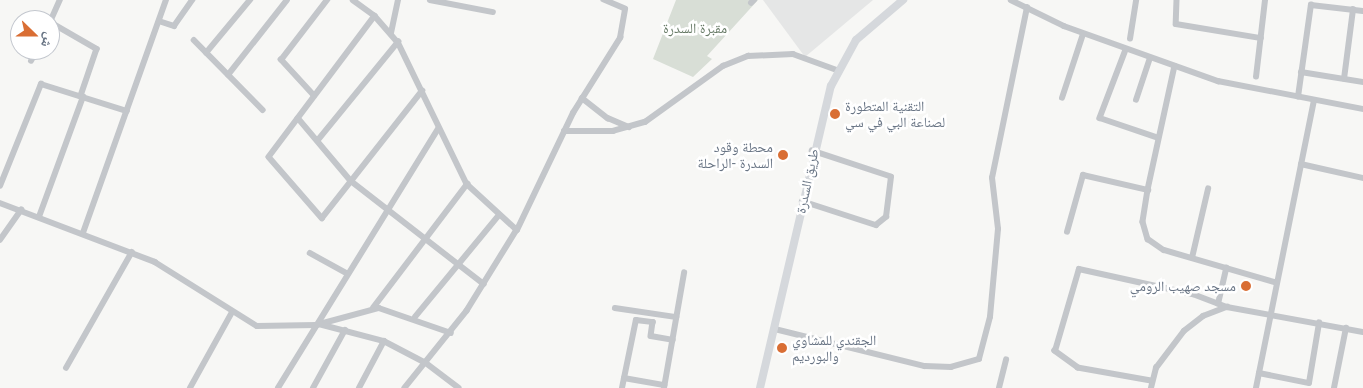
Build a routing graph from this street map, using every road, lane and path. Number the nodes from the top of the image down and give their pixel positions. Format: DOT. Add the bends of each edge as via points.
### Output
graph roads {
  1 [pos="166,0"];
  2 [pos="192,0"];
  3 [pos="250,0"];
  4 [pos="288,0"];
  5 [pos="327,0"];
  6 [pos="353,0"];
  7 [pos="398,0"];
  8 [pos="430,0"];
  9 [pos="604,0"];
  10 [pos="903,0"];
  11 [pos="1013,0"];
  12 [pos="1136,0"];
  13 [pos="1177,0"];
  14 [pos="1266,0"];
  15 [pos="1026,8"];
  16 [pos="1353,10"];
  17 [pos="1363,11"];
  18 [pos="492,12"];
  19 [pos="376,16"];
  20 [pos="159,21"];
  21 [pos="60,28"];
  22 [pos="391,33"];
  23 [pos="1084,34"];
  24 [pos="1261,38"];
  25 [pos="1130,39"];
  26 [pos="194,40"];
  27 [pos="398,42"];
  28 [pos="1126,50"];
  29 [pos="206,53"];
  30 [pos="1150,58"];
  31 [pos="1174,66"];
  32 [pos="837,70"];
  33 [pos="1301,72"];
  34 [pos="228,75"];
  35 [pos="1256,77"];
  36 [pos="1344,79"];
  37 [pos="1363,82"];
  38 [pos="422,91"];
  39 [pos="82,96"];
  40 [pos="314,96"];
  41 [pos="1298,97"];
  42 [pos="582,98"];
  43 [pos="1062,98"];
  44 [pos="1136,100"];
  45 [pos="1314,101"];
  46 [pos="1363,109"];
  47 [pos="263,110"];
  48 [pos="127,111"];
  49 [pos="298,118"];
  50 [pos="628,127"];
  51 [pos="438,129"];
  52 [pos="564,131"];
  53 [pos="1156,137"];
  54 [pos="318,140"];
  55 [pos="812,150"];
  56 [pos="1300,164"];
  57 [pos="1363,178"];
  58 [pos="351,181"];
  59 [pos="467,184"];
  60 [pos="0,186"];
  61 [pos="1208,189"];
  62 [pos="1148,190"];
  63 [pos="802,201"];
  64 [pos="2,203"];
  65 [pos="0,210"];
  66 [pos="21,210"];
  67 [pos="388,210"];
  68 [pos="499,215"];
  69 [pos="39,217"];
  70 [pos="516,230"];
  71 [pos="1068,232"];
  72 [pos="83,233"];
  73 [pos="424,238"];
  74 [pos="0,240"];
  75 [pos="132,252"];
  76 [pos="310,253"];
  77 [pos="1192,258"];
  78 [pos="459,264"];
  79 [pos="1226,268"];
  80 [pos="684,273"];
  81 [pos="348,274"];
  82 [pos="1274,282"];
  83 [pos="484,284"];
  84 [pos="1218,304"];
  85 [pos="1227,307"];
  86 [pos="373,308"];
  87 [pos="615,308"];
  88 [pos="1270,312"];
  89 [pos="231,314"];
  90 [pos="676,316"];
  91 [pos="415,317"];
  92 [pos="1319,323"];
  93 [pos="318,325"];
  94 [pos="1346,328"];
  95 [pos="775,329"];
  96 [pos="345,330"];
  97 [pos="1363,332"];
  98 [pos="451,333"];
  99 [pos="673,340"];
  100 [pos="384,341"];
  101 [pos="1006,360"];
  102 [pos="426,363"];
  103 [pos="66,368"];
  104 [pos="1259,373"];
  105 [pos="624,378"];
  106 [pos="1151,385"];
  107 [pos="664,387"];
  108 [pos="190,388"];
  109 [pos="278,388"];
  110 [pos="313,388"];
  111 [pos="359,388"];
  112 [pos="405,388"];
  113 [pos="459,388"];
  114 [pos="622,388"];
  115 [pos="760,388"];
  116 [pos="999,388"];
  117 [pos="1256,388"];
  118 [pos="1334,388"];
  1 -- 20 [label="street"];
  2 -- 20 [label="street" via="174,26"];
  3 -- 29 [label="street"];
  4 -- 34 [label="street"];
  5 -- 40 [label="street" via="281,60"];
  6 -- 19 [label="street"];
  7 -- 22 [label="street"];
  8 -- 18 [label="street"];
  9 -- 42 [label="street" via="624,7 624,25"];
  10 -- 32 [label="main road, طريق السدرة" via="856,40"];
  11 -- 15 [label="street"];
  12 -- 25 [label="street"];
  13 -- 24 [label="street" via="1176,24"];
  14 -- 24 [label="street"];
  15 -- 23 [label="street"];
  15 -- 95 [label="street" via="992,178 998,229 990,317 979,359 951,367 925,366"];
  16 -- 17 [label="street"];
  16 -- 33 [label="street" via="1311,6"];
  16 -- 36 [label="street"];
  19 -- 22 [label="street"];
  19 -- 40 [label="street"];
  20 -- 48 [label="street"];
  21 -- 39 [label="street" via="97,49"];
  22 -- 27 [label="street"];
  23 -- 28 [label="street"];
  23 -- 43 [label="street"];
  24 -- 35 [label="street"];
  26 -- 29 [label="street"];
  27 -- 38 [label="street"];
  27 -- 54 [label="street"];
  28 -- 30 [label="street"];
  28 -- 53 [label="street" via="1100,118"];
  29 -- 34 [label="street"];
  30 -- 31 [label="street"];
  30 -- 44 [label="street"];
  31 -- 41 [label="street" via="1228,84"];
  31 -- 53 [label="street"];
  32 -- 50 [label="street" via="793,54 735,60 658,115"];
  32 -- 55 [label="main road, طريق السدرة"];
  33 -- 36 [label="street"];
  33 -- 41 [label="street"];
  34 -- 47 [label="street"];
  36 -- 37 [label="street"];
  38 -- 51 [label="street"];
  38 -- 58 [label="street"];
  39 -- 48 [label="street"];
  39 -- 60 [label="street" via="41,84"];
  39 -- 69 [label="street"];
  40 -- 49 [label="street"];
  41 -- 45 [label="street"];
  42 -- 50 [label="street" via="608,118"];
  42 -- 52 [label="street"];
  45 -- 46 [label="street"];
  45 -- 56 [label="street"];
  48 -- 72 [label="street"];
  49 -- 54 [label="street"];
  49 -- 58 [label="street" via="269,157 321,217"];
  50 -- 52 [label="street"];
  51 -- 59 [label="street"];
  51 -- 67 [label="street"];
  52 -- 70 [label="street"];
  53 -- 62 [label="street"];
  54 -- 58 [label="street"];
  55 -- 63 [label="main road, طريق السدرة"];
  55 -- 63 [label="street" via="891,176 886,217 876,225"];
  56 -- 57 [label="street"];
  56 -- 82 [label="street"];
  58 -- 67 [label="street"];
  59 -- 68 [label="street"];
  59 -- 73 [label="street"];
  61 -- 77 [label="street"];
  62 -- 71 [label="street" via="1084,175"];
  62 -- 77 [label="street" via="1143,222 1149,240"];
  63 -- 95 [label="main road, طريق السدرة"];
  64 -- 65 [label="street"];
  64 -- 66 [label="street"];
  66 -- 69 [label="street"];
  66 -- 74 [label="street"];
  67 -- 73 [label="street"];
  67 -- 81 [label="street"];
  68 -- 70 [label="street"];
  68 -- 78 [label="street"];
  69 -- 72 [label="street"];
  70 -- 83 [label="street"];
  72 -- 75 [label="street"];
  73 -- 78 [label="street"];
  73 -- 86 [label="street"];
  75 -- 89 [label="street" via="171,270"];
  75 -- 103 [label="street"];
  76 -- 81 [label="street"];
  77 -- 79 [label="street"];
  78 -- 83 [label="street"];
  78 -- 91 [label="street"];
  79 -- 82 [label="street"];
  79 -- 84 [label="street"];
  80 -- 90 [label="street"];
  81 -- 93 [label="street"];
  82 -- 88 [label="street"];
  83 -- 98 [label="street"];
  84 -- 85 [label="street"];
  84 -- 106 [label="street" via="1078,270 1055,351 1078,368"];
  85 -- 88 [label="street"];
  85 -- 106 [label="street" via="1191,324"];
  86 -- 91 [label="street"];
  86 -- 93 [label="street"];
  87 -- 90 [label="street"];
  88 -- 92 [label="street"];
  88 -- 104 [label="street"];
  89 -- 93 [label="street" via="271,328"];
  89 -- 108 [label="street"];
  90 -- 99 [label="street"];
  91 -- 98 [label="street"];
  92 -- 94 [label="street"];
  92 -- 104 [label="street" via="1309,383"];
  93 -- 96 [label="street"];
  93 -- 109 [label="street"];
  94 -- 97 [label="street"];
  94 -- 118 [label="street"];
  95 -- 115 [label="main road, طريق السدرة"];
  96 -- 100 [label="street"];
  96 -- 110 [label="street"];
  98 -- 102 [label="street"];
  99 -- 105 [label="street" via="651,336 653,322 636,320"];
  99 -- 107 [label="street"];
  100 -- 102 [label="street"];
  100 -- 111 [label="street"];
  101 -- 116 [label="street"];
  102 -- 112 [label="street" via="417,368"];
  102 -- 113 [label="street"];
  104 -- 117 [label="street"];
  105 -- 107 [label="street"];
  105 -- 114 [label="street"];
}
